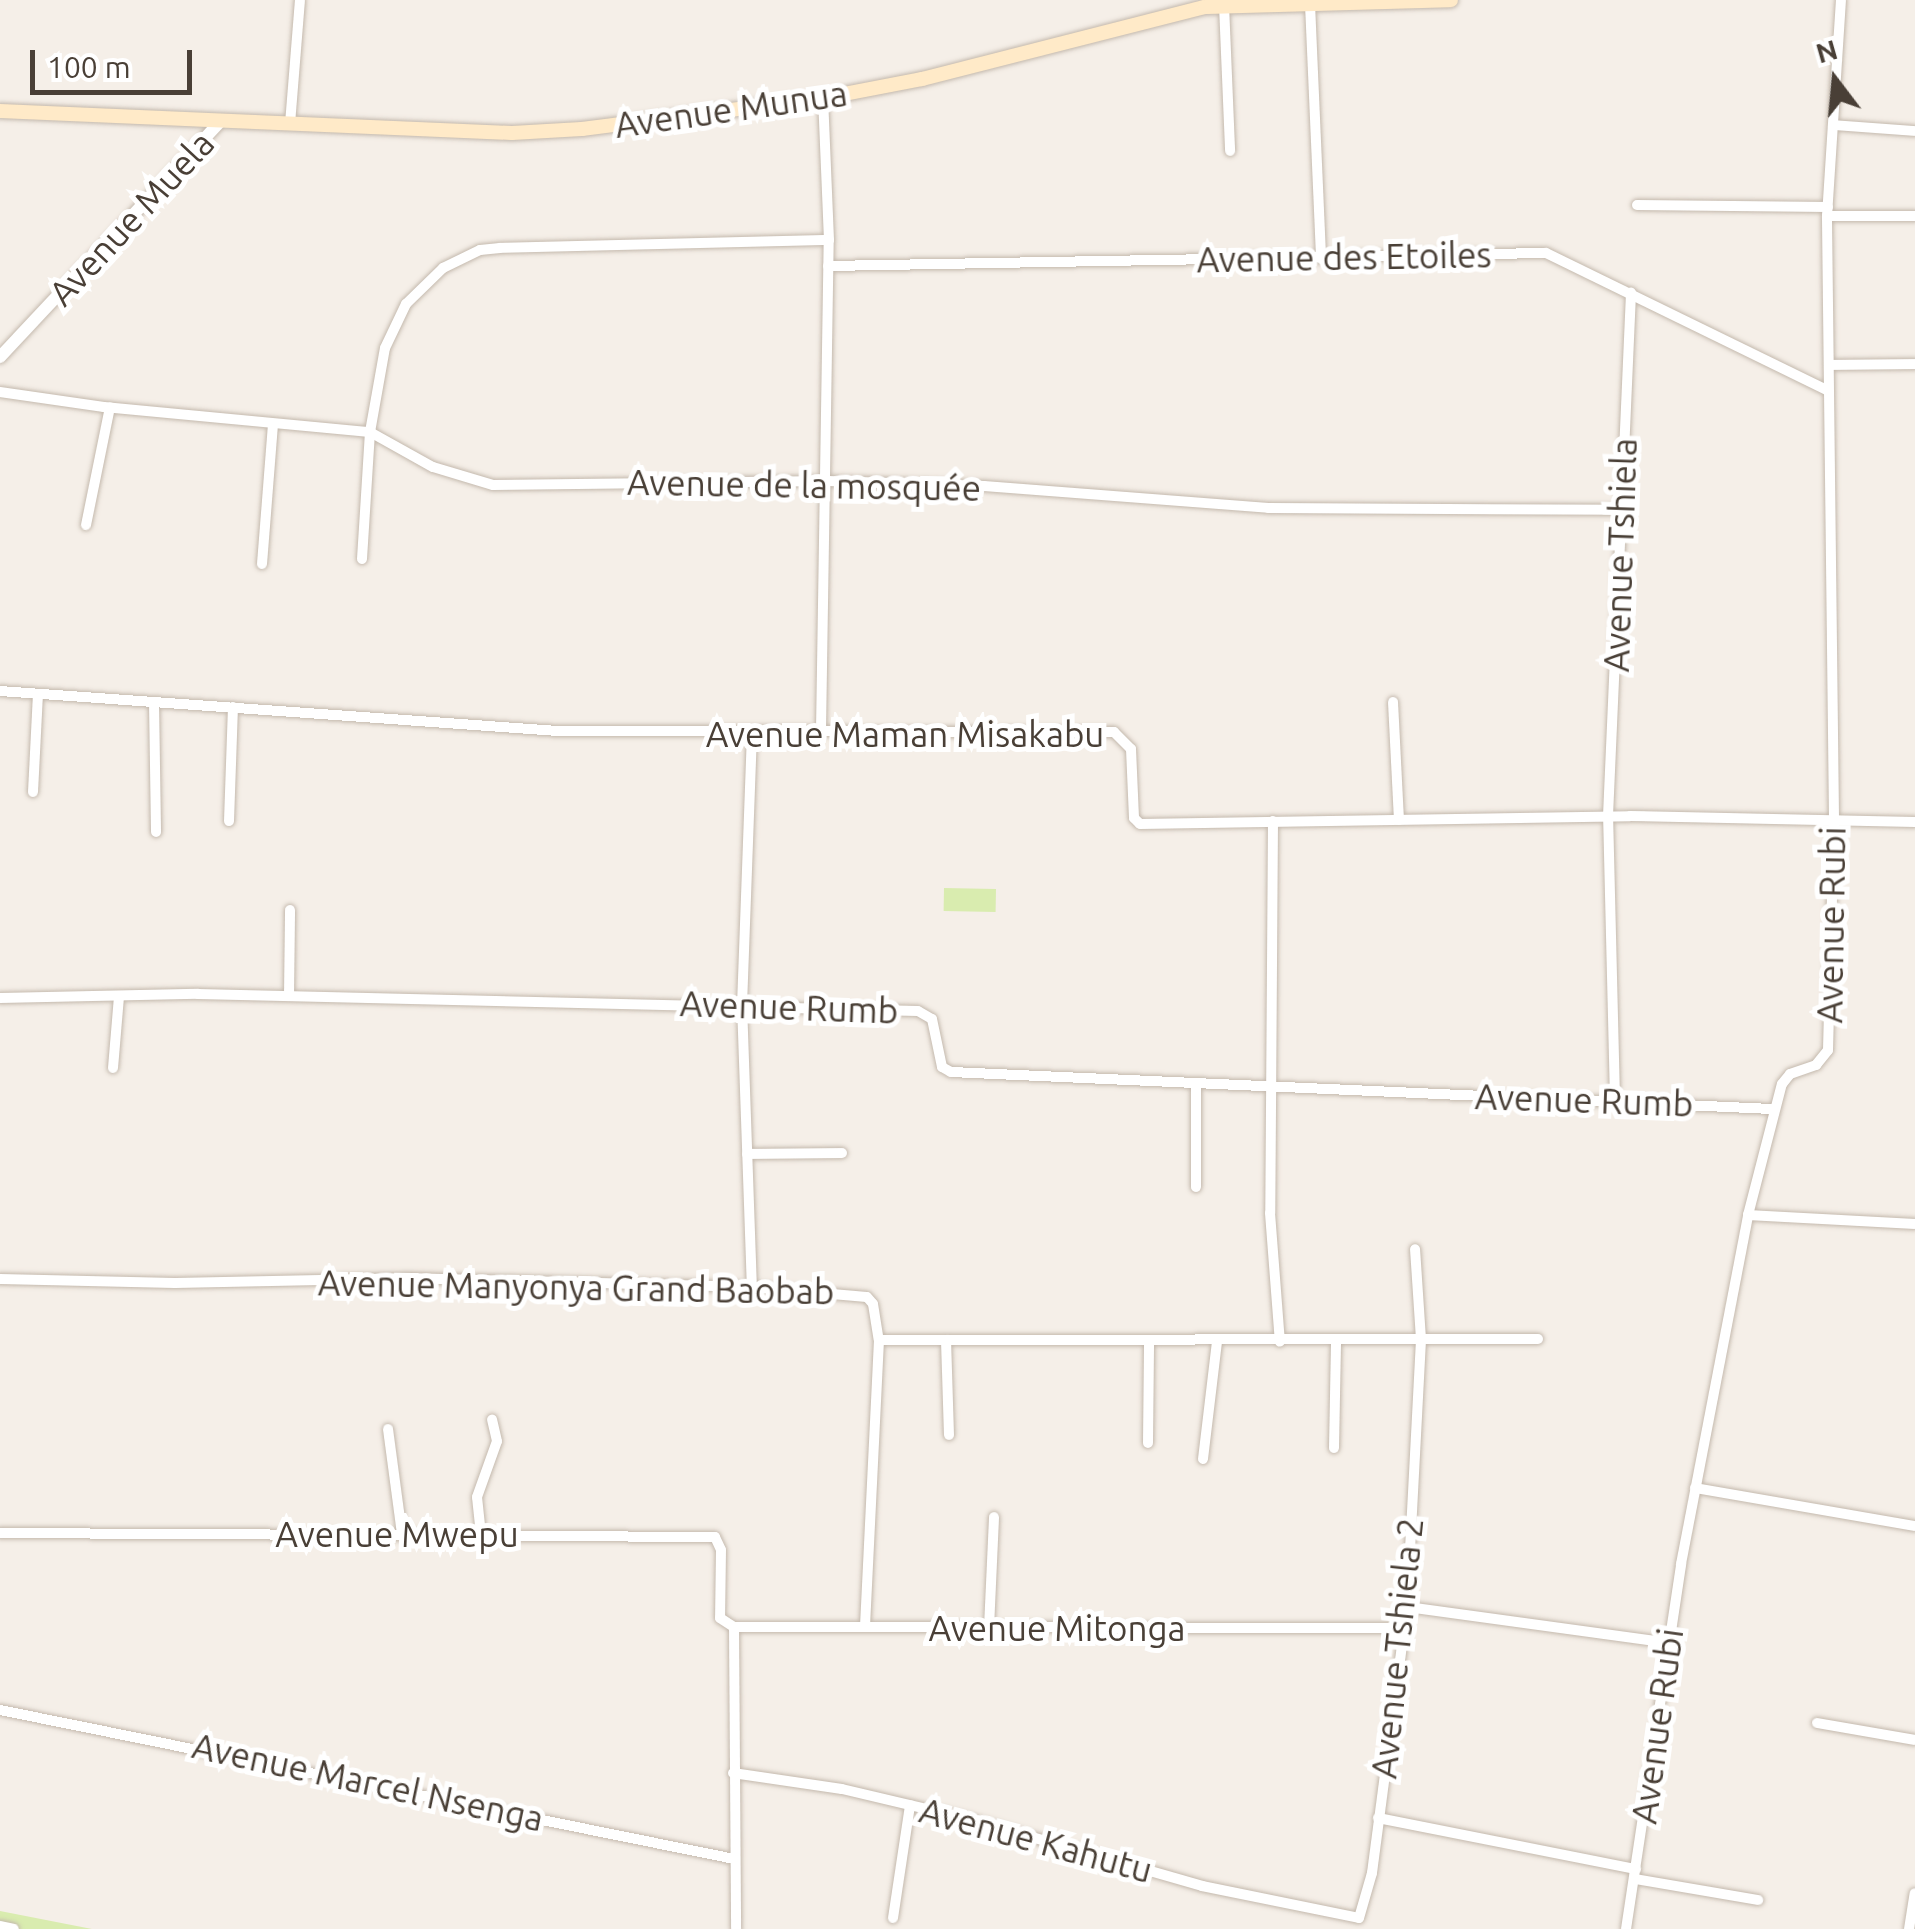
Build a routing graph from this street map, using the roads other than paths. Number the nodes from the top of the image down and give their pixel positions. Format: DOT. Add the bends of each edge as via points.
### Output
graph roads {
  1 [pos="300,0"];
  2 [pos="1452,0"];
  3 [pos="1841,0"];
  4 [pos="1352,1"];
  5 [pos="1204,4"];
  6 [pos="1310,4"];
  7 [pos="1224,5"];
  8 [pos="823,98"];
  9 [pos="0,111"];
  10 [pos="220,122"];
  11 [pos="290,124"];
  12 [pos="1833,126"];
  13 [pos="1915,131"];
  14 [pos="1230,151"];
  15 [pos="1636,205"];
  16 [pos="1827,211"];
  17 [pos="1915,216"];
  18 [pos="829,240"];
  19 [pos="1321,258"];
  20 [pos="828,266"];
  21 [pos="1630,293"];
  22 [pos="0,357"];
  23 [pos="1915,364"];
  24 [pos="1829,365"];
  25 [pos="1827,390"];
  26 [pos="0,392"];
  27 [pos="110,408"];
  28 [pos="273,424"];
  29 [pos="370,432"];
  30 [pos="828,481"];
  31 [pos="1622,510"];
  32 [pos="86,525"];
  33 [pos="362,559"];
  34 [pos="262,564"];
  35 [pos="0,691"];
  36 [pos="38,694"];
  37 [pos="154,702"];
  38 [pos="1393,702"];
  39 [pos="232,708"];
  40 [pos="820,731"];
  41 [pos="752,732"];
  42 [pos="33,792"];
  43 [pos="1608,816"];
  44 [pos="1834,818"];
  45 [pos="1399,820"];
  46 [pos="229,821"];
  47 [pos="1273,821"];
  48 [pos="1915,822"];
  49 [pos="156,832"];
  50 [pos="290,910"];
  51 [pos="289,996"];
  52 [pos="119,997"];
  53 [pos="0,998"];
  54 [pos="742,1004"];
  55 [pos="113,1068"];
  56 [pos="1196,1085"];
  57 [pos="1271,1089"];
  58 [pos="1616,1099"];
  59 [pos="1773,1110"];
  60 [pos="842,1153"];
  61 [pos="747,1154"];
  62 [pos="1196,1187"];
  63 [pos="1748,1215"];
  64 [pos="1915,1224"];
  65 [pos="1415,1249"];
  66 [pos="0,1279"];
  67 [pos="752,1287"];
  68 [pos="1420,1339"];
  69 [pos="1538,1339"];
  70 [pos="880,1340"];
  71 [pos="946,1340"];
  72 [pos="1150,1341"];
  73 [pos="1336,1341"];
  74 [pos="1217,1342"];
  75 [pos="1280,1342"];
  76 [pos="492,1420"];
  77 [pos="388,1429"];
  78 [pos="949,1435"];
  79 [pos="1148,1443"];
  80 [pos="1334,1448"];
  81 [pos="1203,1458"];
  82 [pos="1696,1488"];
  83 [pos="994,1518"];
  84 [pos="1915,1526"];
  85 [pos="0,1532"];
  86 [pos="402,1534"];
  87 [pos="481,1535"];
  88 [pos="1407,1607"];
  89 [pos="734,1627"];
  90 [pos="865,1627"];
  91 [pos="989,1628"];
  92 [pos="1404,1628"];
  93 [pos="1669,1643"];
  94 [pos="0,1710"];
  95 [pos="1817,1723"];
  96 [pos="1915,1740"];
  97 [pos="733,1773"];
  98 [pos="910,1805"];
  99 [pos="1378,1818"];
  100 [pos="734,1859"];
  101 [pos="1636,1874"];
  102 [pos="1915,1894"];
  103 [pos="1758,1900"];
  104 [pos="1338,1916"];
  105 [pos="893,1918"];
  106 [pos="0,1926"];
  107 [pos="14,1929"];
  108 [pos="736,1929"];
  109 [pos="1335,1929"];
  110 [pos="1626,1929"];
  111 [pos="1909,1929"];
  1 -- 11 [label="street"];
  2 -- 4 [label="main road, Avenue Munua"];
  3 -- 12 [label="street, Avenue Rubi"];
  4 -- 6 [label="main road, Avenue Munua"];
  5 -- 7 [label="main road, Avenue Munua"];
  5 -- 8 [label="main road, Avenue Munua"];
  6 -- 7 [label="main road, Avenue Munua"];
  6 -- 19 [label="street"];
  7 -- 14 [label="street"];
  8 -- 11 [label="main road, Avenue Munua" via="547,132"];
  8 -- 18 [label="street"];
  9 -- 10 [label="main road, Avenue Munua"];
  10 -- 11 [label="main road, Avenue Munua"];
  10 -- 22 [label="street, Avenue Muela"];
  12 -- 13 [label="street"];
  12 -- 16 [label="street, Avenue Rubi"];
  15 -- 16 [label="street"];
  16 -- 17 [label="street"];
  16 -- 24 [label="street, Avenue Rubi"];
  18 -- 20 [label="street"];
  18 -- 29 [label="street" via="500,248 461,258 418,289 398,314"];
  19 -- 20 [label="street, Avenue des Etoiles"];
  19 -- 21 [label="street, Avenue des Etoiles" via="1546,254"];
  20 -- 30 [label="street"];
  21 -- 25 [label="street, Avenue des Etoiles"];
  21 -- 31 [label="street, Avenue Tshiela"];
  23 -- 24 [label="street"];
  24 -- 25 [label="street, Avenue Rubi"];
  25 -- 44 [label="street, Avenue Rubi"];
  26 -- 27 [label="street, Avenue de la mosquée"];
  27 -- 28 [label="street, Avenue de la mosquée"];
  27 -- 32 [label="street"];
  28 -- 29 [label="street, Avenue de la mosquée"];
  28 -- 34 [label="street"];
  29 -- 30 [label="street, Avenue de la mosquée" via="434,467 493,485"];
  29 -- 33 [label="street"];
  30 -- 31 [label="street, Avenue de la mosquée" via="1268,508"];
  30 -- 40 [label="street"];
  31 -- 43 [label="street, Avenue Tshiela"];
  35 -- 36 [label="street, Avenue Maman Misakabu"];
  36 -- 37 [label="street, Avenue Maman Misakabu"];
  36 -- 42 [label="street"];
  37 -- 39 [label="street, Avenue Maman Misakabu"];
  37 -- 49 [label="street"];
  38 -- 45 [label="street"];
  39 -- 41 [label="street, Avenue Maman Misakabu" via="558,731"];
  39 -- 46 [label="street"];
  40 -- 41 [label="street, Avenue Maman Misakabu"];
  40 -- 47 [label="street, Avenue Maman Misakabu" via="1114,732 1131,750 1137,823"];
  41 -- 54 [label="street"];
  43 -- 44 [label="street, Avenue Maman Misakabu"];
  43 -- 45 [label="street, Avenue Maman Misakabu"];
  43 -- 58 [label="street, Avenue Tshiela"];
  44 -- 48 [label="street, Avenue Maman Misakabu"];
  44 -- 59 [label="street, Avenue Rubi" via="1828,1050 1816,1065 1790,1074"];
  45 -- 47 [label="street, Avenue Maman Misakabu"];
  47 -- 57 [label="street"];
  50 -- 51 [label="street"];
  51 -- 52 [label="street, Avenue Rumb"];
  51 -- 54 [label="street, Avenue Rumb"];
  52 -- 53 [label="street, Avenue Rumb"];
  52 -- 55 [label="street"];
  54 -- 56 [label="street, Avenue Rumb" via="924,1012 934,1024 942,1067 951,1072"];
  54 -- 61 [label="street"];
  56 -- 57 [label="street, Avenue Rumb"];
  56 -- 62 [label="street"];
  57 -- 58 [label="street, Avenue Rumb"];
  57 -- 75 [label="street" via="1270,1214"];
  58 -- 59 [label="street, Avenue Rumb"];
  59 -- 63 [label="street, Avenue Rubi"];
  60 -- 61 [label="street"];
  61 -- 67 [label="street"];
  63 -- 64 [label="street"];
  63 -- 82 [label="street, Avenue Rubi"];
  65 -- 68 [label="street, Avenue Tshiela 2"];
  66 -- 67 [label="street, Avenue Manyonya Grand Baobab" via="175,1284 405,1278"];
  67 -- 70 [label="street, Avenue Manyonya Grand Baobab" via="867,1297"];
  68 -- 69 [label="street"];
  68 -- 73 [label="street"];
  68 -- 88 [label="street, Avenue Tshiela 2"];
  70 -- 71 [label="street"];
  70 -- 90 [label="street"];
  71 -- 72 [label="street"];
  71 -- 78 [label="street"];
  72 -- 74 [label="street"];
  72 -- 79 [label="street"];
  73 -- 75 [label="street"];
  73 -- 80 [label="street"];
  74 -- 75 [label="street"];
  74 -- 81 [label="street"];
  76 -- 87 [label="street" via="497,1441 477,1496"];
  77 -- 86 [label="street"];
  82 -- 84 [label="street"];
  82 -- 93 [label="street, Avenue Rubi"];
  83 -- 91 [label="street"];
  85 -- 86 [label="street, Avenue Mwepu"];
  86 -- 87 [label="street, Avenue Mwepu"];
  87 -- 89 [label="street, Avenue Mwepu" via="715,1537 719,1613 722,1624"];
  88 -- 92 [label="street, Avenue Tshiela 2"];
  88 -- 93 [label="street"];
  89 -- 90 [label="street, Avenue Mitonga"];
  89 -- 97 [label="street"];
  90 -- 91 [label="street, Avenue Mitonga"];
  91 -- 92 [label="street, Avenue Mitonga"];
  92 -- 99 [label="street, Avenue Tshiela 2"];
  93 -- 101 [label="street, Avenue Rubi"];
  94 -- 100 [label="street, Avenue Marcel Nsenga"];
  95 -- 96 [label="street"];
  97 -- 98 [label="street, Avenue Kahutu"];
  97 -- 100 [label="street"];
  98 -- 104 [label="street, Avenue Kahutu" via="1202,1886"];
  98 -- 105 [label="street"];
  99 -- 101 [label="street"];
  99 -- 104 [label="street, Avenue Tshiela 2" via="1364,1913 1356,1919"];
  100 -- 108 [label="street"];
  101 -- 103 [label="street"];
  101 -- 110 [label="street, Avenue Rubi"];
  102 -- 111 [label="street"];
  104 -- 109 [label="street"];
  106 -- 107 [label="street"];
}
